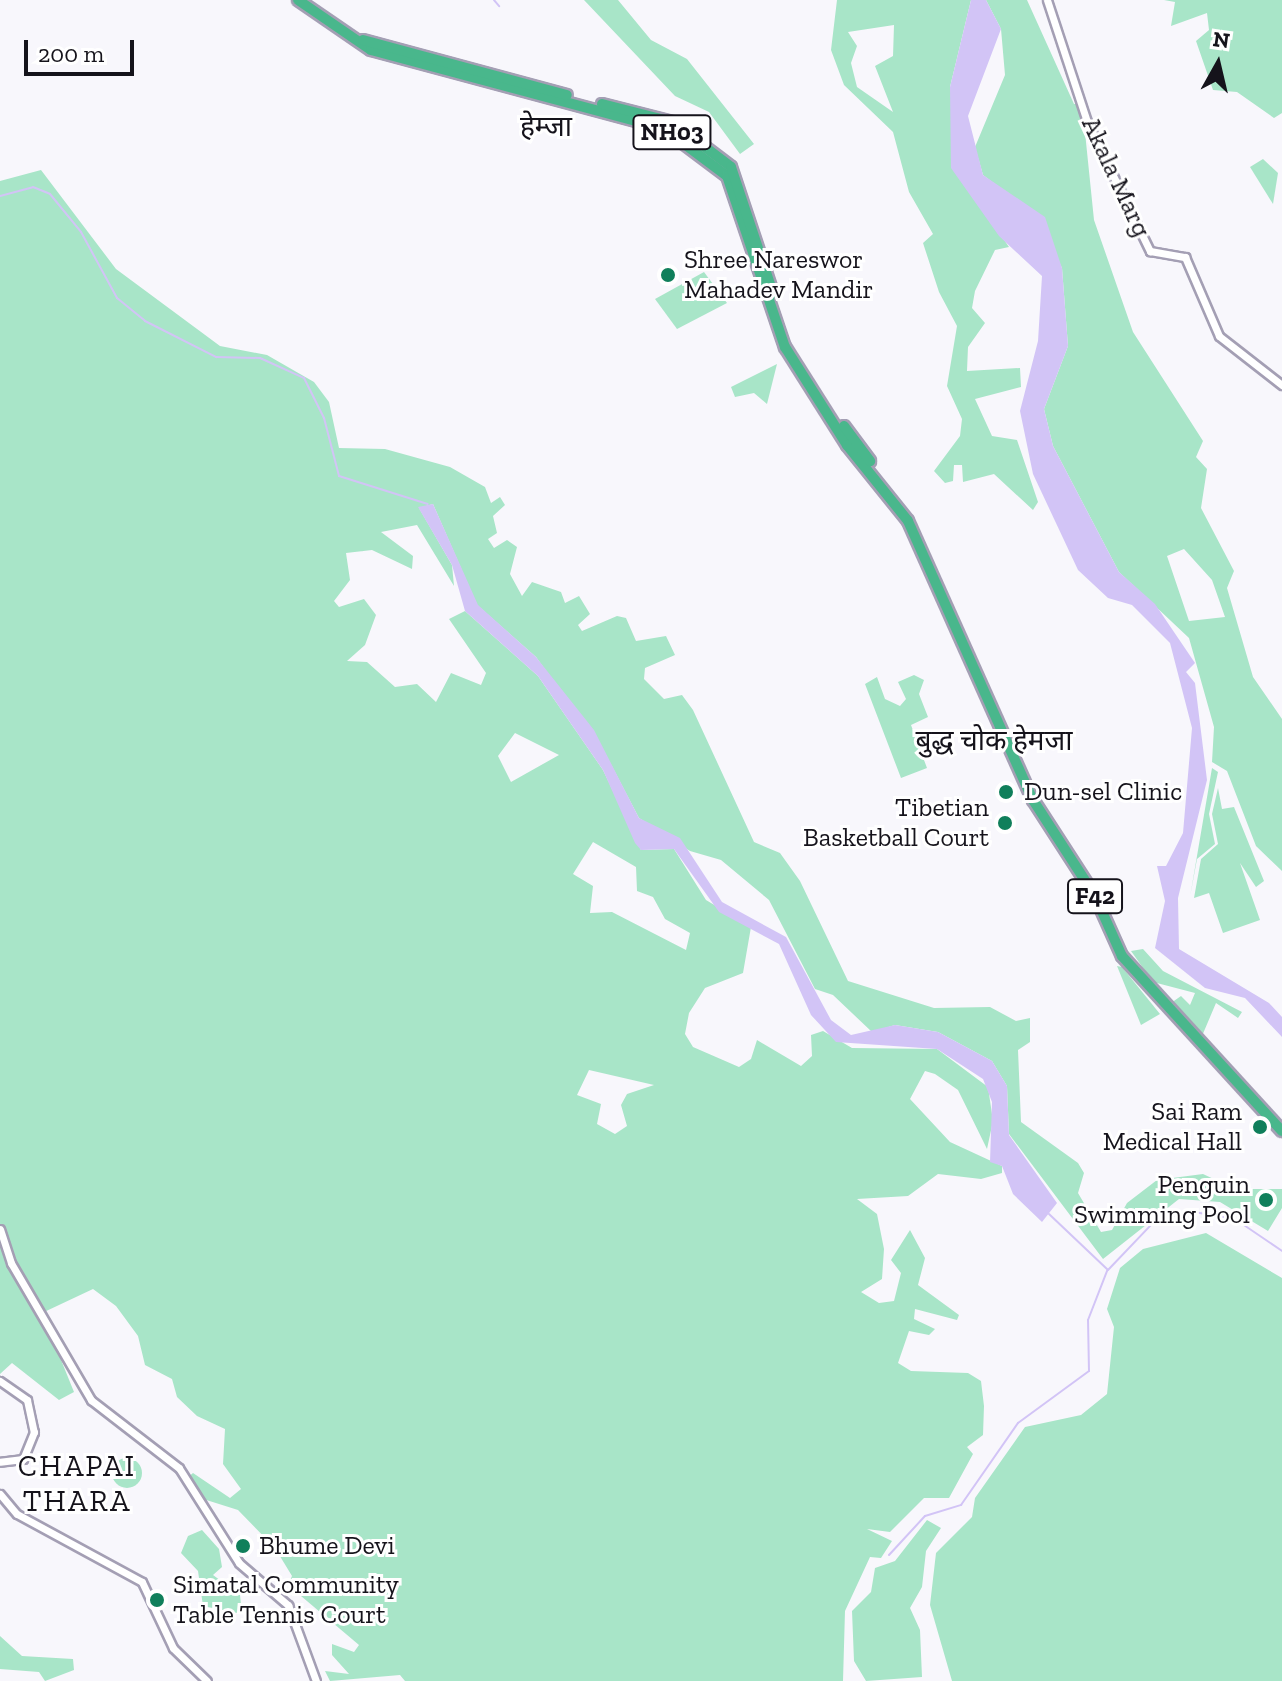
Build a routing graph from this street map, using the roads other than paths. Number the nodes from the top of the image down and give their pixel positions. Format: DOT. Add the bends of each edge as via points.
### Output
graph roads {
  1 [pos="298,0"];
  2 [pos="307,0"];
  3 [pos="1047,0"];
  4 [pos="1282,385"];
  5 [pos="871,467"];
  6 [pos="959,627"];
  7 [pos="1282,1131"];
  8 [pos="0,1229"];
  9 [pos="0,1381"];
  10 [pos="0,1462"];
  11 [pos="0,1494"];
  12 [pos="207,1681"];
  13 [pos="316,1681"];
  1 -- 5 [label="highway, NH03" via="371,50 658,126 718,166 732,184 785,347 847,445"];
  2 -- 5 [label="highway" via="362,39 664,119 723,158 744,193 790,344"];
  3 -- 4 [label="street, Akala Marg" via="1087,122 1150,251 1185,257 1219,336"];
  5 -- 6 [label="highway, NH03" via="908,521"];
  6 -- 7 [label="highway, F42" via="1033,800 1095,896 1122,956"];
  8 -- 13 [label="street" via="11,1263 91,1400 179,1468 239,1563 286,1602"];
  9 -- 10 [label="street" via="27,1400 34,1432 23,1459"];
  11 -- 12 [label="street" via="17,1514 142,1582 173,1648"];
}
